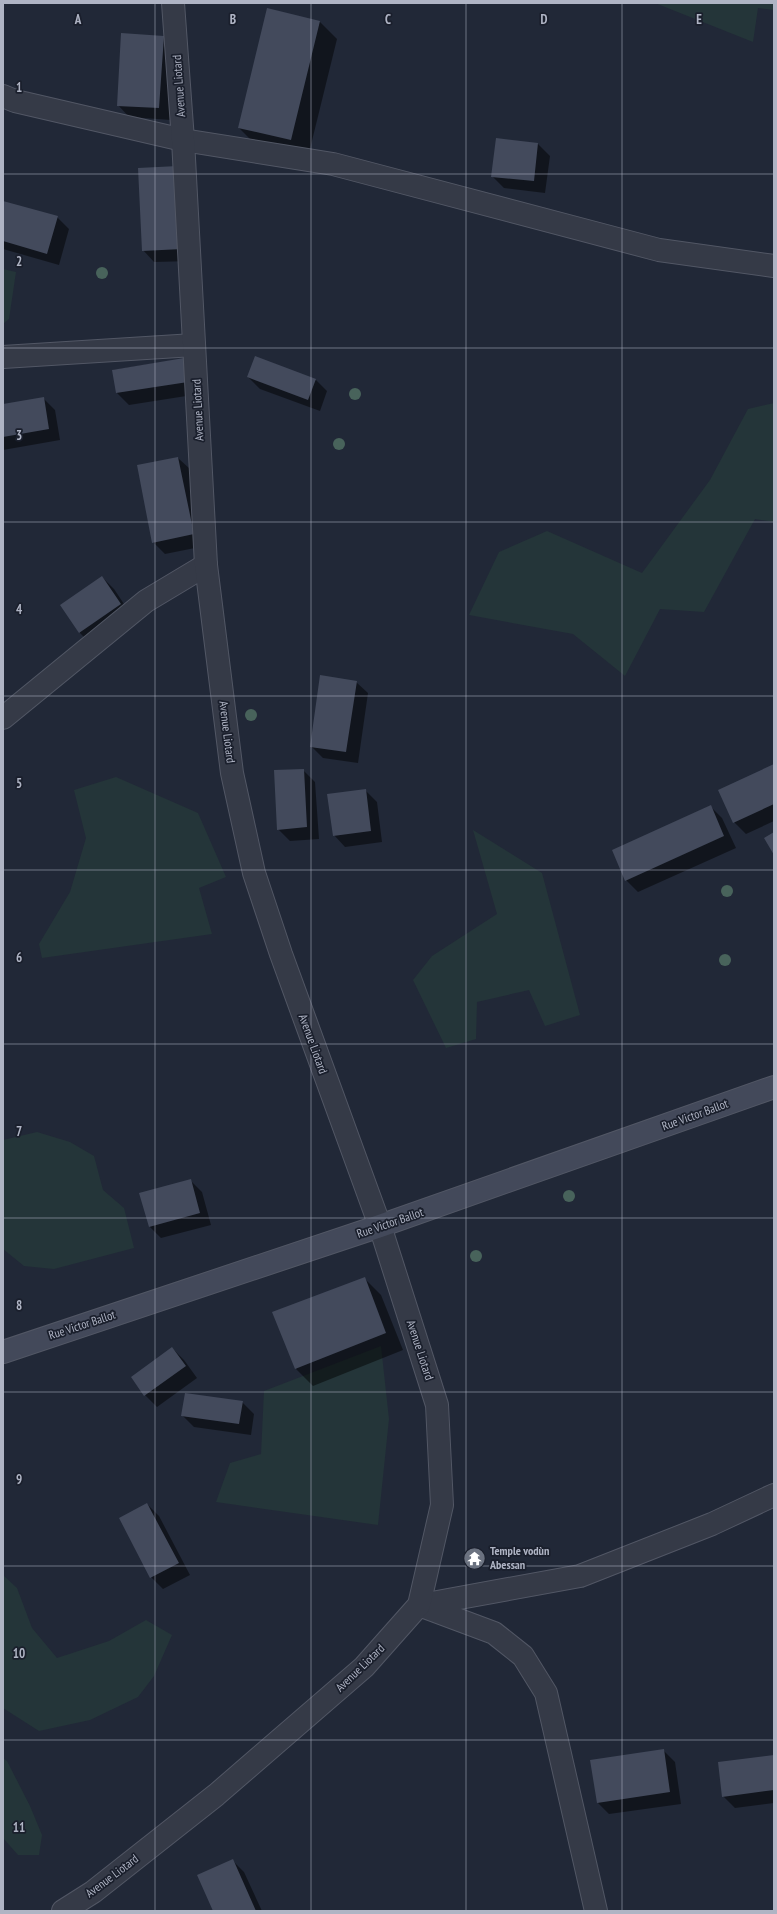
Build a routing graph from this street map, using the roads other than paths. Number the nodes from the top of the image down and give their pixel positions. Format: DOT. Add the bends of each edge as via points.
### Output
graph roads {
  1 [pos="173,3"];
  2 [pos="3,96"];
  3 [pos="183,140"];
  4 [pos="774,266"];
  5 [pos="194,345"];
  6 [pos="3,357"];
  7 [pos="206,565"];
  8 [pos="3,718"];
  9 [pos="774,1087"];
  10 [pos="380,1226"];
  11 [pos="3,1352"];
  12 [pos="774,1494"];
  13 [pos="419,1605"];
  14 [pos="64,1911"];
  15 [pos="596,1911"];
  1 -- 3 [label="street, Avenue Liotard"];
  2 -- 3 [label="street" via="15,101"];
  3 -- 4 [label="street" via="333,164 659,250"];
  3 -- 5 [label="street, Avenue Liotard"];
  5 -- 6 [label="street"];
  5 -- 7 [label="street, Avenue Liotard"];
  7 -- 8 [label="street" via="146,601"];
  7 -- 10 [label="street, Avenue Liotard" via="232,773 254,873"];
  9 -- 10 [label="main road, Rue Victor Ballot"];
  10 -- 11 [label="main road, Rue Victor Ballot"];
  10 -- 13 [label="street, Avenue Liotard" via="437,1405 442,1505"];
  12 -- 13 [label="street" via="712,1524 580,1576"];
  13 -- 14 [label="street, Avenue Liotard" via="364,1667 228,1785 93,1892"];
  13 -- 15 [label="street" via="494,1633 523,1656 546,1693"];
}
